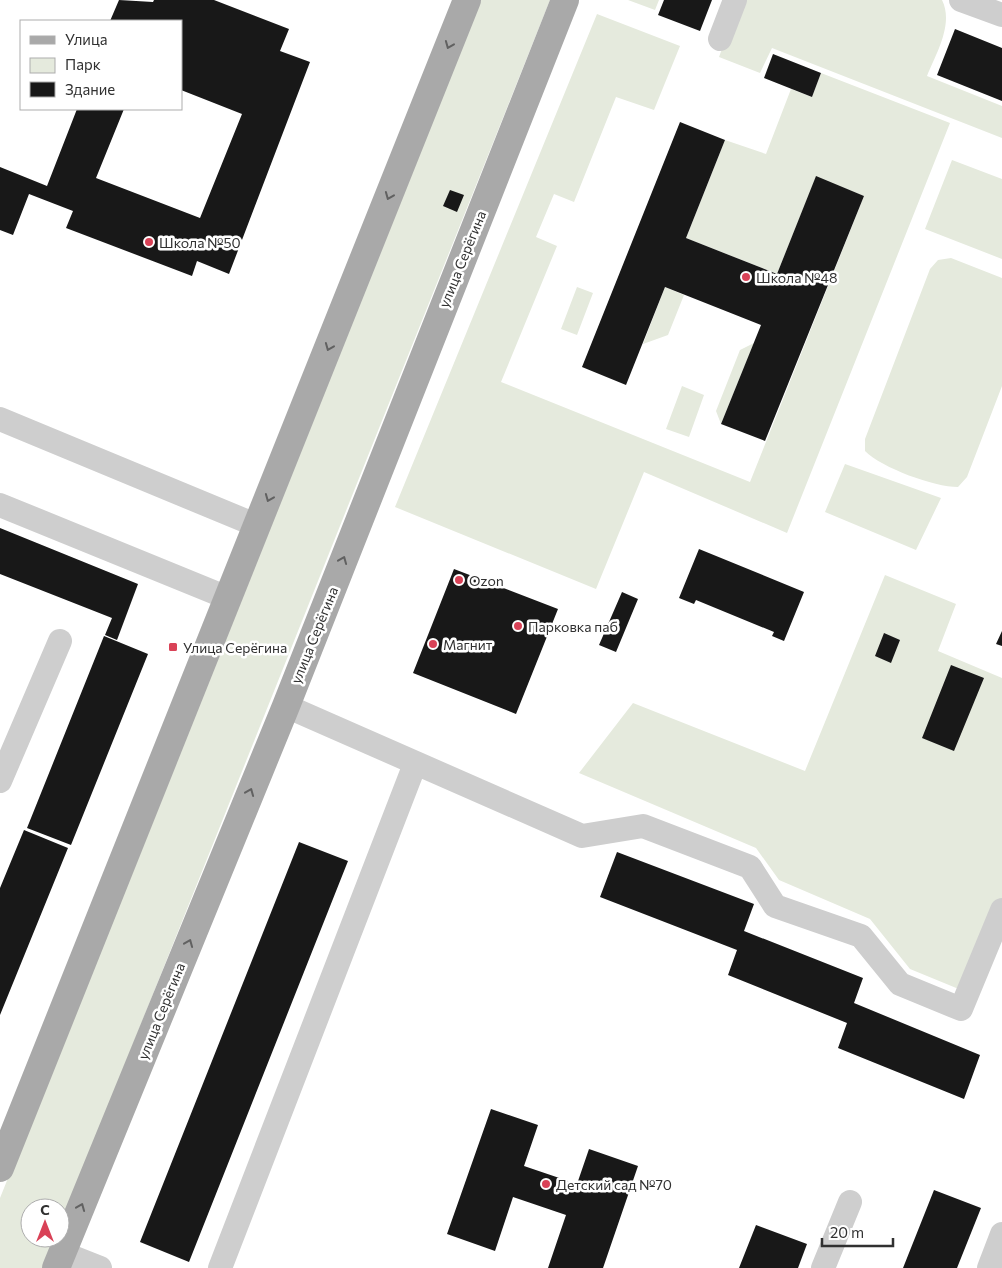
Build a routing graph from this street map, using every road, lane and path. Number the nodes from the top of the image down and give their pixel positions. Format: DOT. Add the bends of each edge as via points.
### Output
graph roads {
  1 [pos="467,0"];
  2 [pos="565,0"];
  3 [pos="735,0"];
  4 [pos="961,0"];
  5 [pos="1002,15"];
  6 [pos="720,39"];
  7 [pos="0,419"];
  8 [pos="0,505"];
  9 [pos="258,526"];
  10 [pos="228,598"];
  11 [pos="60,641"];
  12 [pos="286,706"];
  13 [pos="415,764"];
  14 [pos="0,781"];
  15 [pos="1002,910"];
  16 [pos="0,1168"];
  17 [pos="850,1202"];
  18 [pos="1002,1234"];
  19 [pos="59,1261"];
  20 [pos="100,1268"];
  21 [pos="220,1268"];
  22 [pos="823,1268"];
  23 [pos="989,1268"];
  1 -- 9 [label="main road, one-way"];
  12 -- 2 [label="main road, улица Серёгина, one-way"];
  3 -- 6 [label="lane"];
  4 -- 5 [label="lane"];
  7 -- 9 [label="lane"];
  8 -- 10 [label="lane"];
  9 -- 10 [label="main road"];
  10 -- 16 [label="main road"];
  11 -- 14 [label="lane"];
  12 -- 13 [label="lane"];
  19 -- 12 [label="main road, улица Серёгина, one-way"];
  13 -- 15 [label="lane" via="582,836 643,826 750,867 775,906 862,936 900,984 961,1009"];
  13 -- 21 [label="lane"];
  17 -- 22 [label="lane"];
  18 -- 23 [label="lane"];
  19 -- 20 [label="lane"];
}
